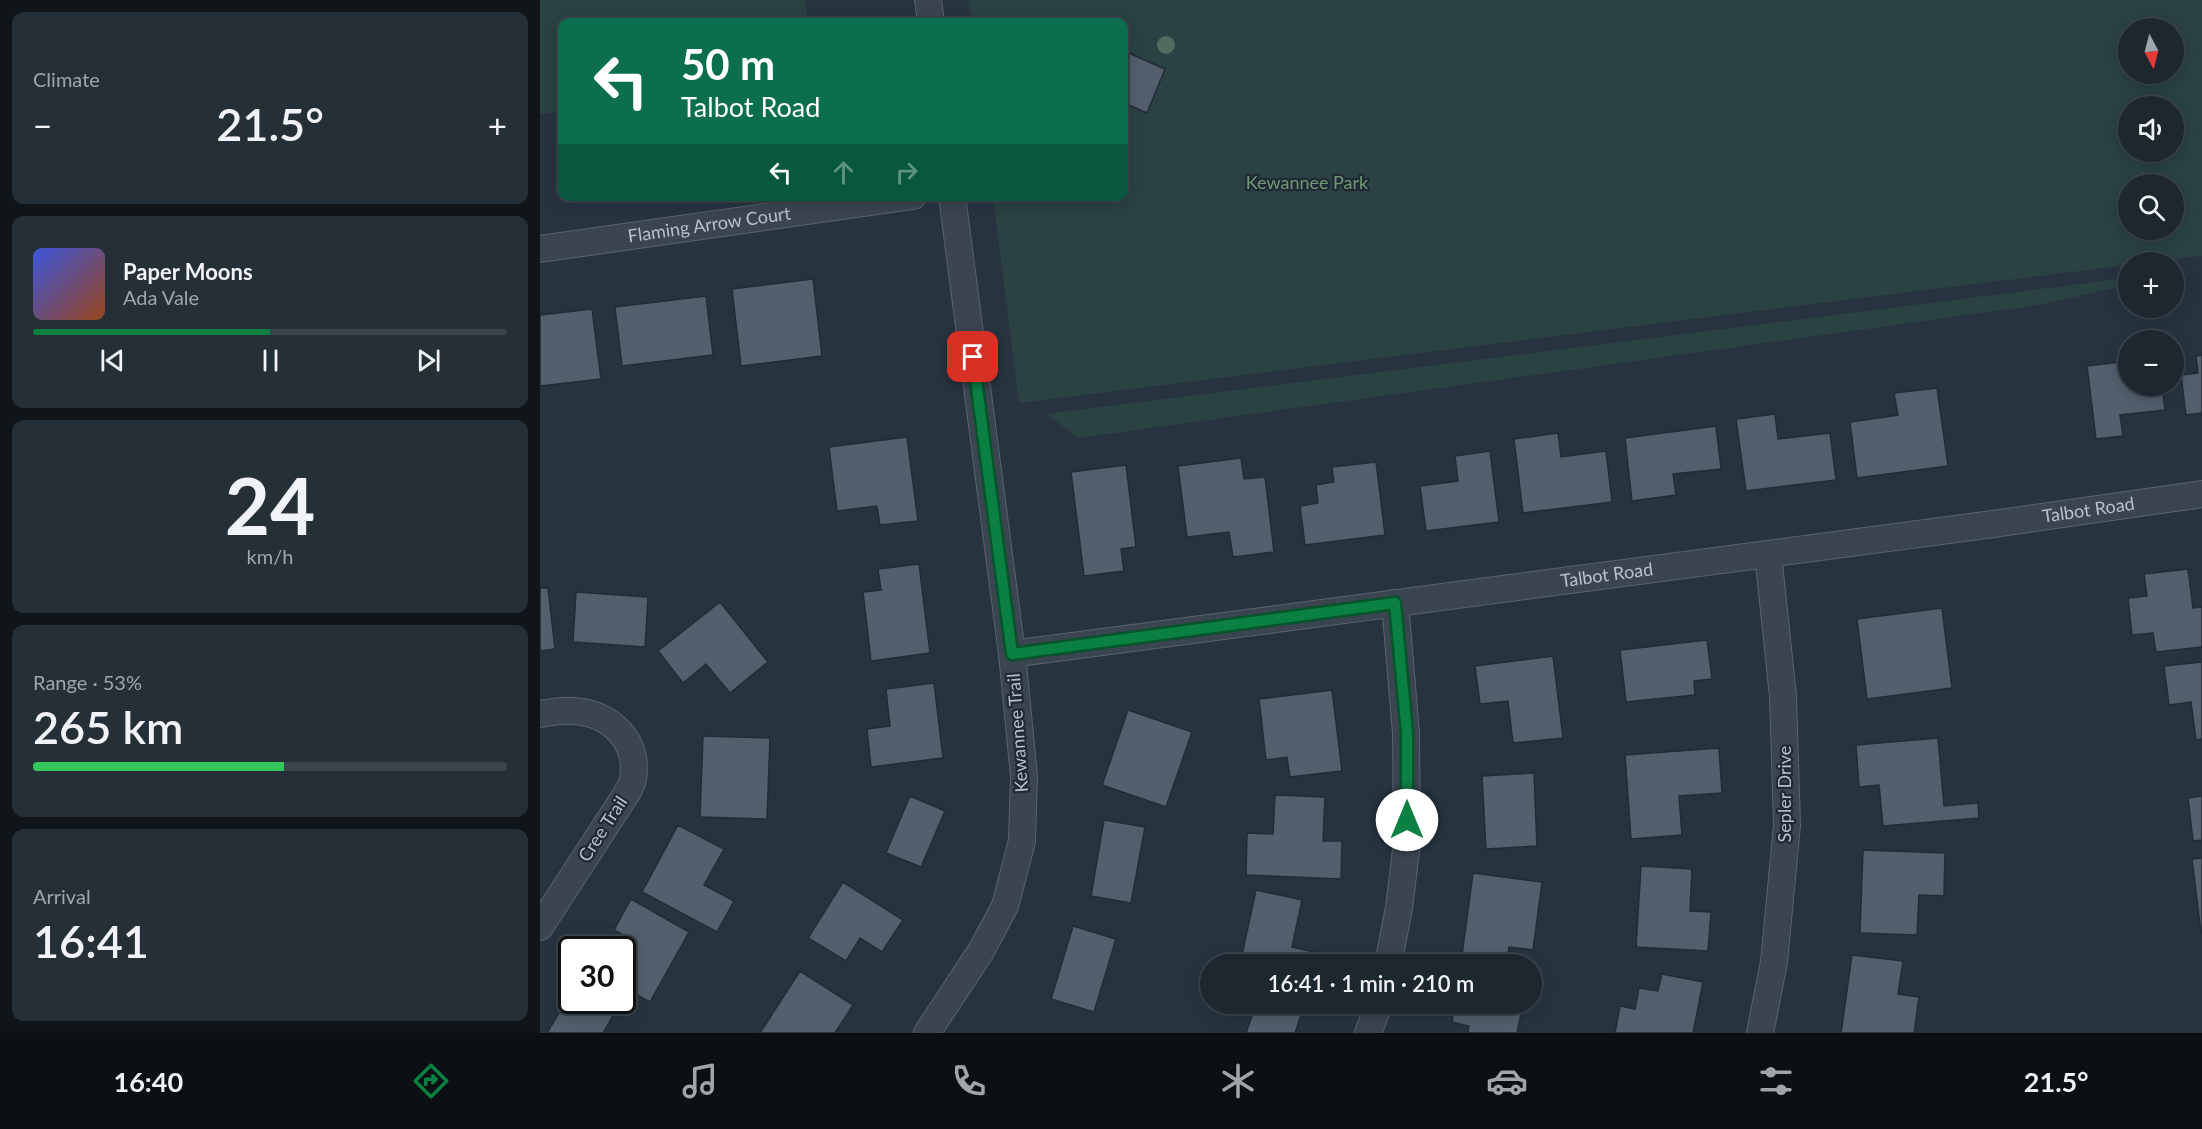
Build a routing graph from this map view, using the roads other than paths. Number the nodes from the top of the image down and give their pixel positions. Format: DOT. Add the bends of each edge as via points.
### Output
graph roads {
  1 [pos="928,0"];
  2 [pos="930,18"];
  3 [pos="878,201"];
  4 [pos="953,201"];
  5 [pos="540,249"];
  6 [pos="2202,494"];
  7 [pos="1768,554"];
  8 [pos="1395,603"];
  9 [pos="1012,654"];
  10 [pos="540,714"];
  11 [pos="540,927"];
  12 [pos="1390,954"];
  13 [pos="1375,1014"];
  14 [pos="927,1033"];
  15 [pos="1368,1033"];
  16 [pos="1760,1033"];
  1 -- 2 [label="street"];
  3 -- 5 [label="street, Flaming Arrow Court"];
  4 -- 9 [label="street, Kewannee Trail"];
  6 -- 7 [label="street, Talbot Road"];
  7 -- 8 [label="street, Talbot Road"];
  7 -- 16 [label="street, Sepler Drive" via="1783,696 1787,825 1774,962"];
  8 -- 9 [label="street, Talbot Road"];
  8 -- 12 [label="street" via="1407,733 1407,842"];
  9 -- 14 [label="street, Kewannee Trail" via="1024,776 1022,842 1005,906 981,951"];
  10 -- 11 [label="street, Cree Trail" via="573,711 615,725 625,737 632,757 633,780"];
  13 -- 15 [label="street"];
}
